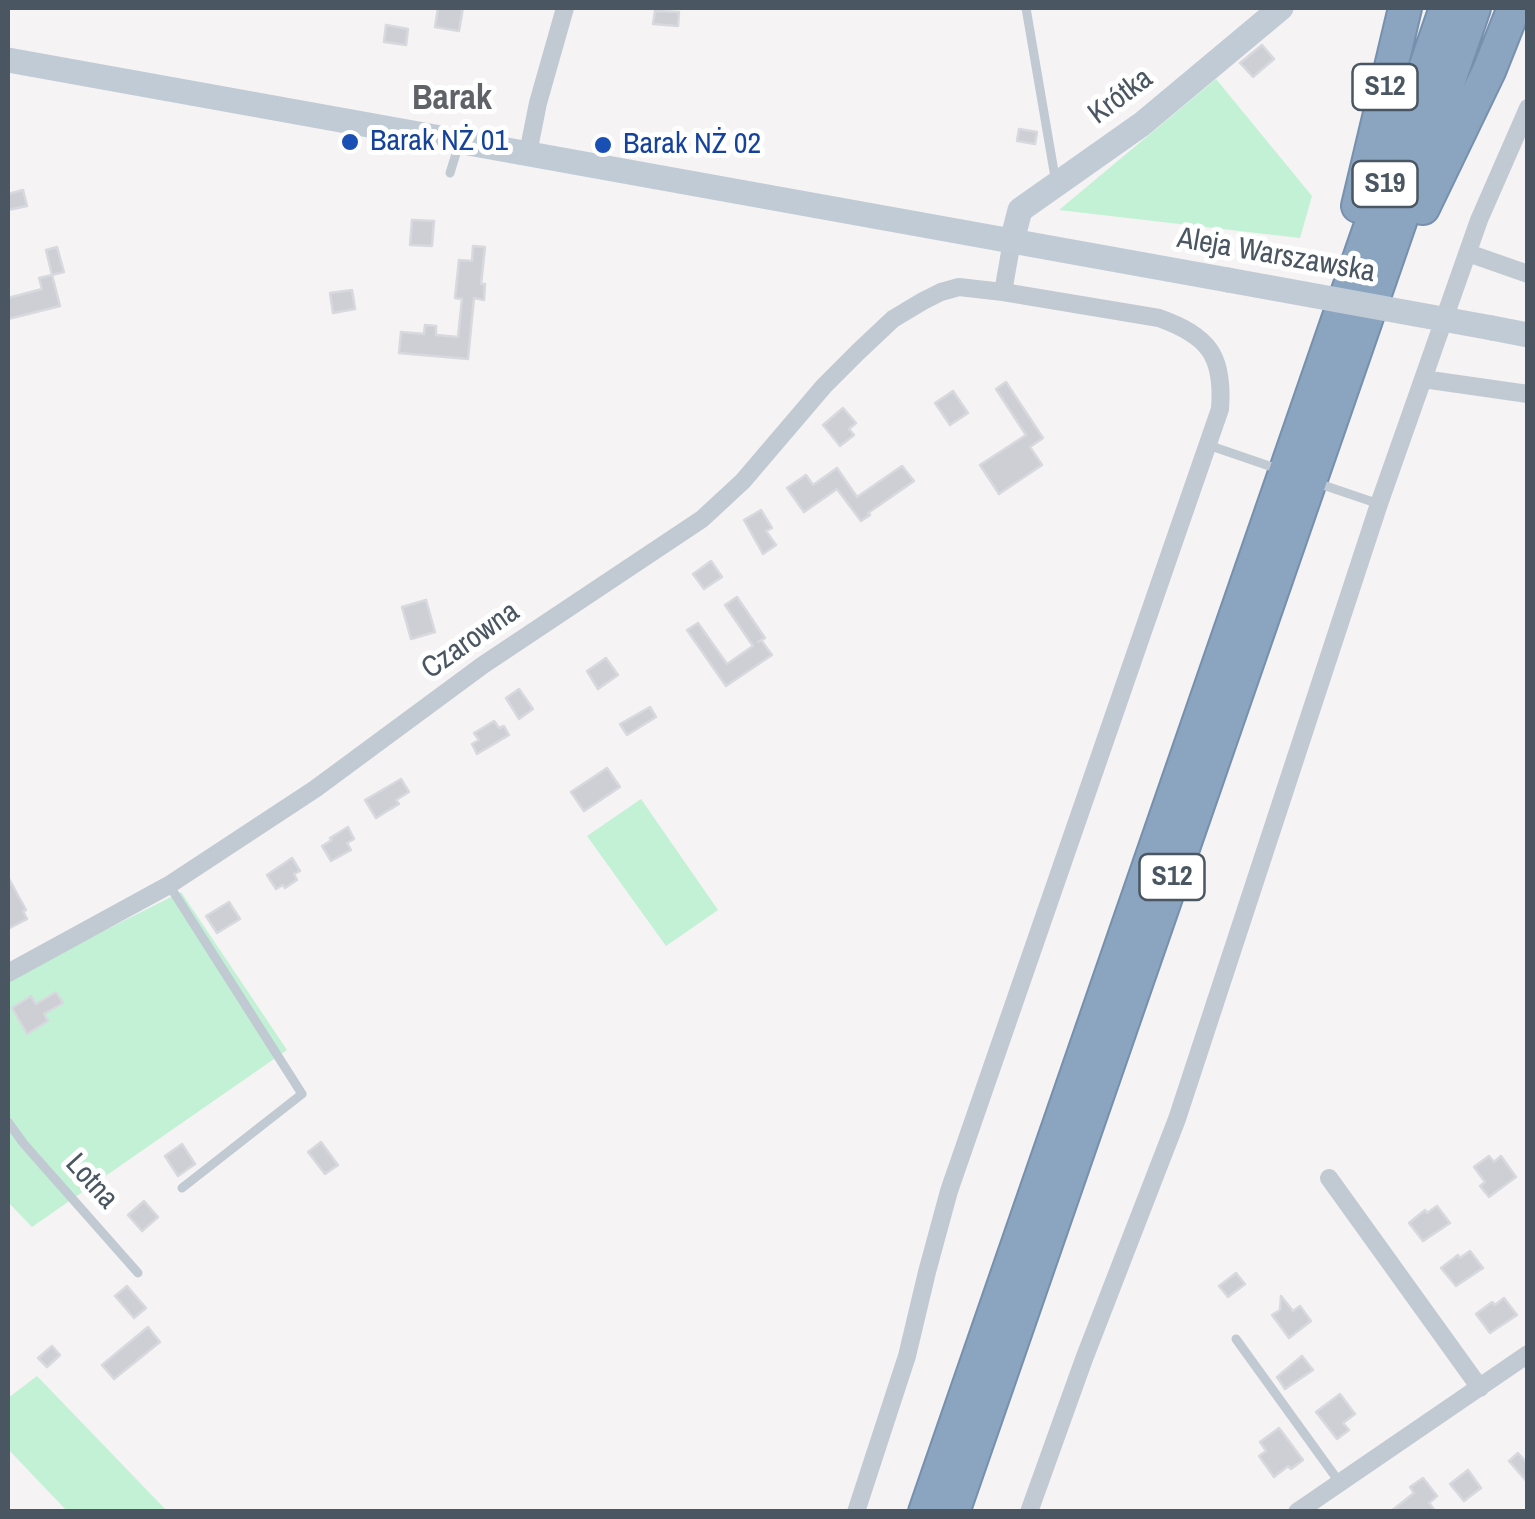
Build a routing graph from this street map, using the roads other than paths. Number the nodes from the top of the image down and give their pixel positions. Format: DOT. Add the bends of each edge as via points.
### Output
graph roads {
  1 [pos="565,8"];
  2 [pos="1026,8"];
  3 [pos="1406,8"];
  4 [pos="1446,8"];
  5 [pos="1474,8"];
  6 [pos="1514,8"];
  7 [pos="1268,12"];
  8 [pos="8,60"];
  9 [pos="1528,108"];
  10 [pos="460,141"];
  11 [pos="528,154"];
  12 [pos="450,173"];
  13 [pos="1057,185"];
  14 [pos="1012,242"];
  15 [pos="1468,253"];
  16 [pos="1528,274"];
  17 [pos="1003,292"];
  18 [pos="1528,334"];
  19 [pos="1356,348"];
  20 [pos="1324,361"];
  21 [pos="1423,379"];
  22 [pos="1528,394"];
  23 [pos="1208,445"];
  24 [pos="1298,476"];
  25 [pos="1379,504"];
  26 [pos="170,885"];
  27 [pos="8,972"];
  28 [pos="8,1122"];
  29 [pos="1329,1178"];
  30 [pos="182,1188"];
  31 [pos="138,1273"];
  32 [pos="1236,1340"];
  33 [pos="1528,1354"];
  34 [pos="1480,1388"];
  35 [pos="1340,1483"];
  36 [pos="856,1512"];
  37 [pos="924,1512"];
  38 [pos="953,1512"];
  39 [pos="1030,1512"];
  40 [pos="1297,1512"];
  1 -- 11 [label="street"];
  2 -- 13 [label="lane"];
  3 -- 20 [label="highway, S12"];
  4 -- 20 [label="highway, S19"];
  5 -- 19 [label="highway, S19"];
  6 -- 19 [label="highway, S12"];
  7 -- 13 [label="street, Krótka" via="1142,124"];
  8 -- 10 [label="street, Aleja Warszawska"];
  9 -- 15 [label="street"];
  10 -- 11 [label="street, Aleja Warszawska"];
  10 -- 12 [label="lane"];
  11 -- 14 [label="street, Aleja Warszawska"];
  13 -- 14 [label="street, Krótka" via="1020,210"];
  14 -- 17 [label="street"];
  14 -- 18 [label="street, Aleja Warszawska, bridge"];
  15 -- 16 [label="street"];
  15 -- 21 [label="street"];
  17 -- 23 [label="street" via="1159,318 1198,336 1222,386"];
  17 -- 26 [label="street, Czarowna" via="959,287 894,319 702,519"];
  19 -- 24 [label="highway, S12"];
  20 -- 24 [label="highway, S12"];
  21 -- 22 [label="street"];
  21 -- 25 [label="street"];
  23 -- 24 [label="lane"];
  23 -- 36 [label="street" via="949,1192 907,1356"];
  24 -- 25 [label="lane"];
  24 -- 37 [label="highway, S12"];
  24 -- 38 [label="highway, S12"];
  25 -- 39 [label="street" via="1177,1119"];
  26 -- 27 [label="street, Czarowna"];
  26 -- 30 [label="lane" via="302,1094"];
  28 -- 31 [label="lane, Lotna"];
  29 -- 34 [label="street"];
  32 -- 35 [label="lane"];
  33 -- 34 [label="street"];
  34 -- 35 [label="street"];
  35 -- 40 [label="street"];
}
